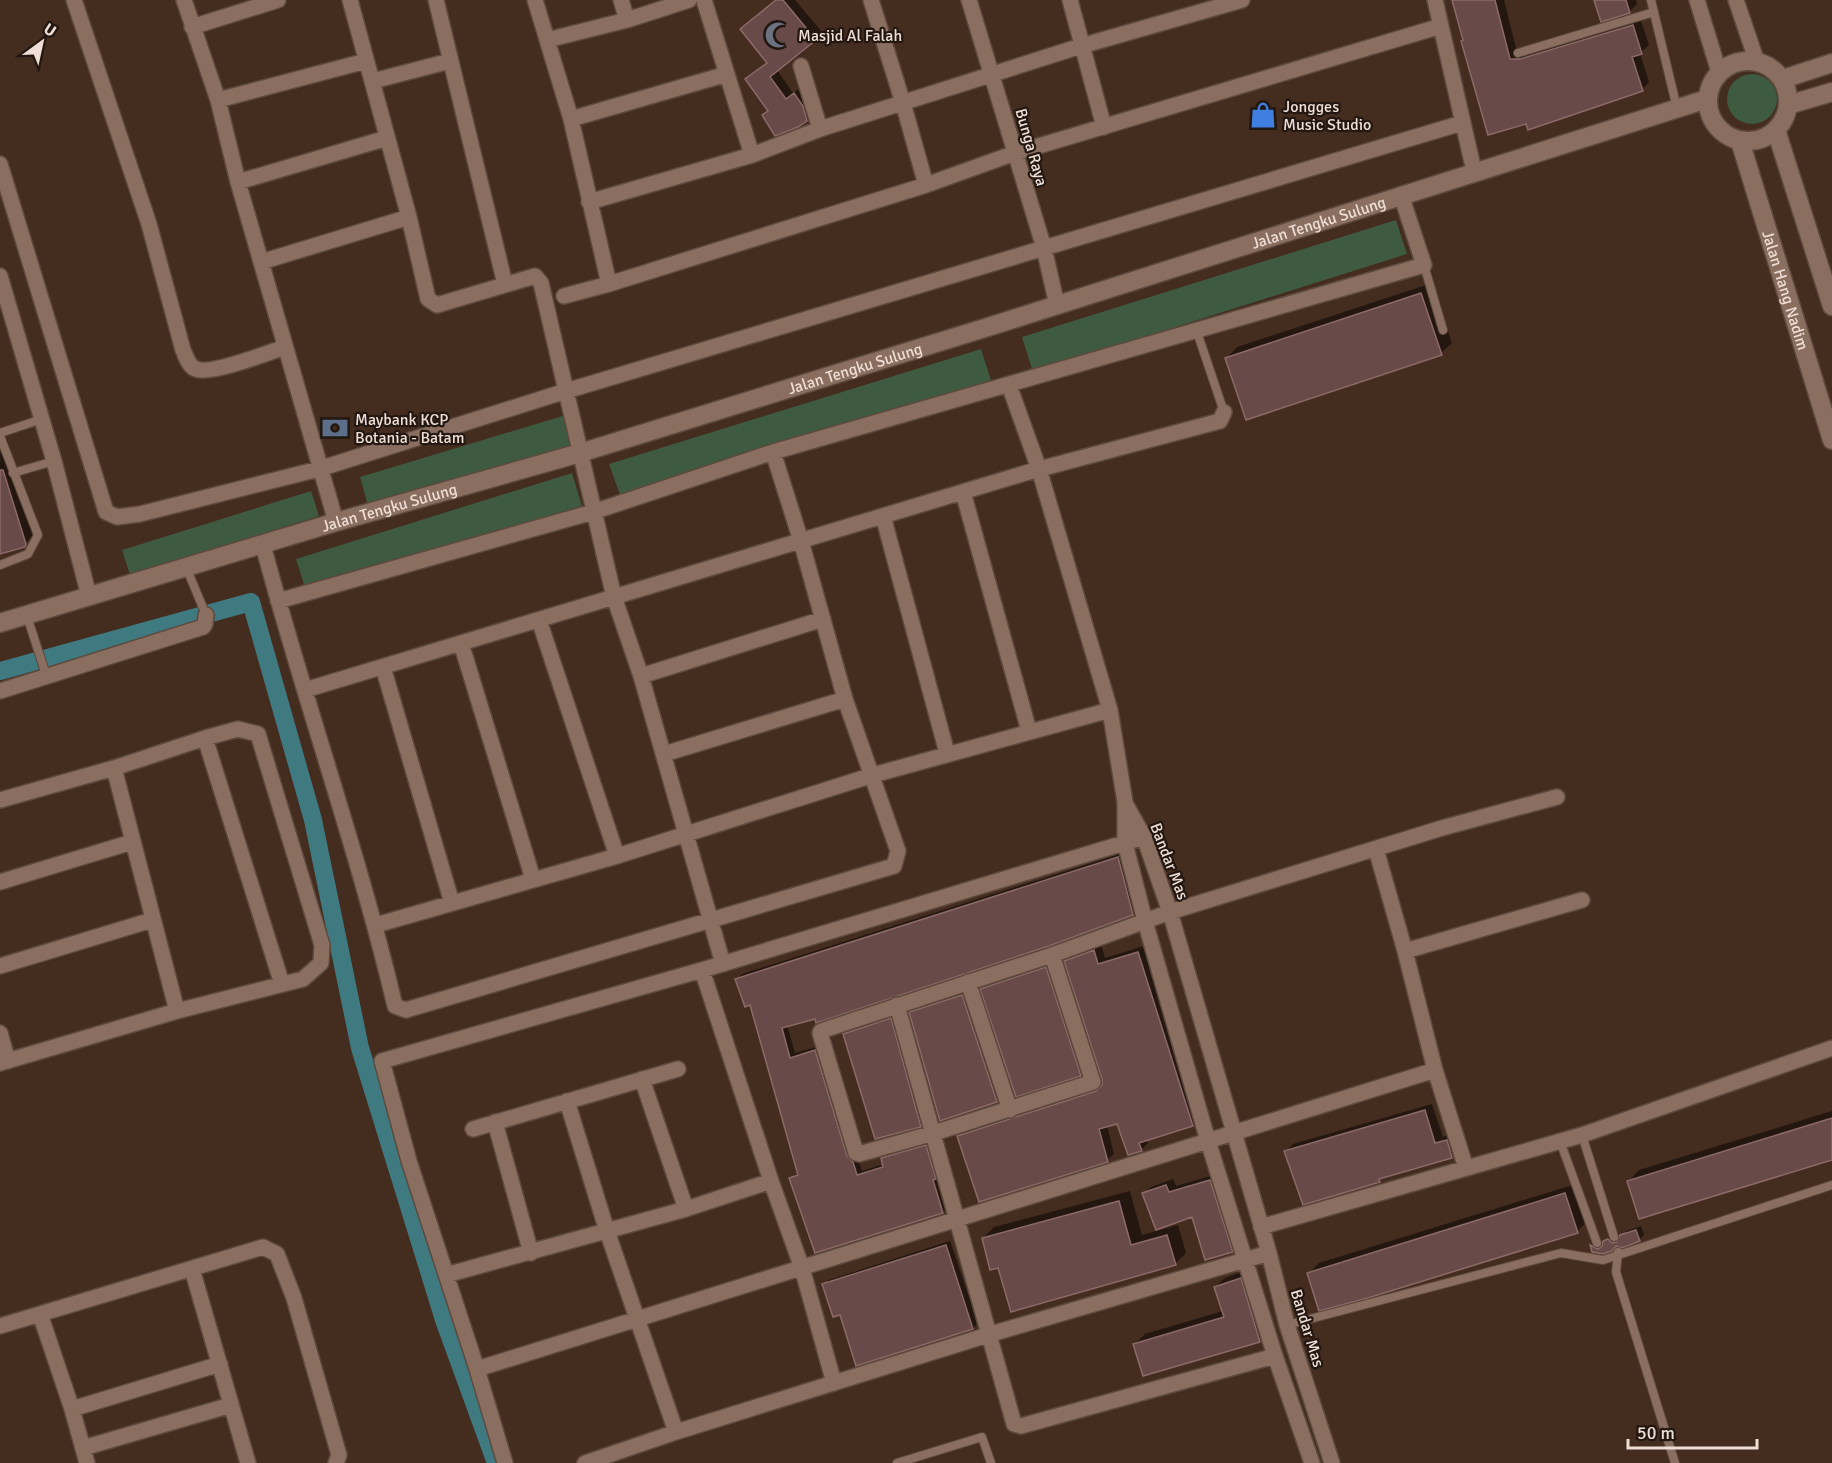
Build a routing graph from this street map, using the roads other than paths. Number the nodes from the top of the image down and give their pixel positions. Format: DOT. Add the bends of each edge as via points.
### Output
graph roads {
  1 [pos="74,0"];
  2 [pos="184,0"];
  3 [pos="278,0"];
  4 [pos="350,0"];
  5 [pos="436,0"];
  6 [pos="535,0"];
  7 [pos="621,0"];
  8 [pos="689,0"];
  9 [pos="704,0"];
  10 [pos="871,0"];
  11 [pos="969,0"];
  12 [pos="1070,0"];
  13 [pos="1242,0"];
  14 [pos="1435,0"];
  15 [pos="1651,0"];
  16 [pos="1697,0"];
  17 [pos="1736,0"];
  18 [pos="1654,12"];
  19 [pos="627,20"];
  20 [pos="1441,26"];
  21 [pos="192,27"];
  22 [pos="547,40"];
  23 [pos="1081,46"];
  24 [pos="1518,53"];
  25 [pos="366,61"];
  26 [pos="450,61"];
  27 [pos="1758,62"];
  28 [pos="1832,63"];
  29 [pos="801,66"];
  30 [pos="1719,72"];
  31 [pos="727,74"];
  32 [pos="993,75"];
  33 [pos="1783,79"];
  34 [pos="373,81"];
  35 [pos="1832,92"];
  36 [pos="1707,99"];
  37 [pos="218,100"];
  38 [pos="903,103"];
  39 [pos="1788,105"];
  40 [pos="1677,108"];
  41 [pos="571,119"];
  42 [pos="1462,123"];
  43 [pos="1104,127"];
  44 [pos="820,129"];
  45 [pos="1776,130"];
  46 [pos="387,138"];
  47 [pos="1740,141"];
  48 [pos="1015,153"];
  49 [pos="752,155"];
  50 [pos="0,164"];
  51 [pos="1474,171"];
  52 [pos="238,182"];
  53 [pos="926,184"];
  54 [pos="1401,195"];
  55 [pos="589,202"];
  56 [pos="409,218"];
  57 [pos="1044,248"];
  58 [pos="261,262"];
  59 [pos="1424,265"];
  60 [pos="0,276"];
  61 [pos="505,284"];
  62 [pos="609,284"];
  63 [pos="564,296"];
  64 [pos="1057,305"];
  65 [pos="1832,306"];
  66 [pos="1196,329"];
  67 [pos="1443,330"];
  68 [pos="285,348"];
  69 [pos="1009,385"];
  70 [pos="566,391"];
  71 [pos="1224,412"];
  72 [pos="42,419"];
  73 [pos="0,434"];
  74 [pos="1832,440"];
  75 [pos="772,452"];
  76 [pos="580,453"];
  77 [pos="54,460"];
  78 [pos="319,469"];
  79 [pos="1039,469"];
  80 [pos="13,473"];
  81 [pos="963,492"];
  82 [pos="593,512"];
  83 [pos="883,516"];
  84 [pos="336,522"];
  85 [pos="801,541"];
  86 [pos="263,545"];
  87 [pos="0,565"];
  88 [pos="186,567"];
  89 [pos="89,596"];
  90 [pos="614,597"];
  91 [pos="278,601"];
  92 [pos="27,615"];
  93 [pos="206,615"];
  94 [pos="823,619"];
  95 [pos="539,620"];
  96 [pos="0,623"];
  97 [pos="461,643"];
  98 [pos="383,667"];
  99 [pos="45,673"];
  100 [pos="641,676"];
  101 [pos="305,690"];
  102 [pos="0,691"];
  103 [pos="845,699"];
  104 [pos="1110,710"];
  105 [pos="1029,732"];
  106 [pos="205,738"];
  107 [pos="947,753"];
  108 [pos="664,754"];
  109 [pos="114,768"];
  110 [pos="873,775"];
  111 [pos="1557,797"];
  112 [pos="0,800"];
  113 [pos="1125,802"];
  114 [pos="686,834"];
  115 [pos="1144,837"];
  116 [pos="132,842"];
  117 [pos="1125,843"];
  118 [pos="1376,849"];
  119 [pos="617,856"];
  120 [pos="533,879"];
  121 [pos="0,882"];
  122 [pos="1582,900"];
  123 [pos="452,903"];
  124 [pos="1170,912"];
  125 [pos="152,920"];
  126 [pos="712,921"];
  127 [pos="1145,921"];
  128 [pos="376,925"];
  129 [pos="1405,951"];
  130 [pos="1052,955"];
  131 [pos="723,964"];
  132 [pos="0,966"];
  133 [pos="702,970"];
  134 [pos="968,982"];
  135 [pos="282,984"];
  136 [pos="897,1005"];
  137 [pos="177,1011"];
  138 [pos="0,1033"];
  139 [pos="1832,1048"];
  140 [pos="4,1062"];
  141 [pos="678,1069"];
  142 [pos="1435,1070"];
  143 [pos="642,1079"];
  144 [pos="567,1101"];
  145 [pos="1010,1110"];
  146 [pos="495,1122"];
  147 [pos="473,1130"];
  148 [pos="1232,1133"];
  149 [pos="934,1134"];
  150 [pos="1582,1135"];
  151 [pos="1208,1141"];
  152 [pos="1560,1141"];
  153 [pos="1466,1168"];
  154 [pos="771,1181"];
  155 [pos="1832,1185"];
  156 [pos="686,1209"];
  157 [pos="957,1219"];
  158 [pos="1260,1227"];
  159 [pos="606,1231"];
  160 [pos="1614,1237"];
  161 [pos="1597,1243"];
  162 [pos="531,1253"];
  163 [pos="1269,1253"];
  164 [pos="1618,1253"];
  165 [pos="1603,1258"];
  166 [pos="1246,1259"];
  167 [pos="802,1268"];
  168 [pos="192,1269"];
  169 [pos="1616,1272"];
  170 [pos="446,1275"];
  171 [pos="40,1314"];
  172 [pos="638,1320"];
  173 [pos="1287,1325"];
  174 [pos="0,1326"];
  175 [pos="991,1334"];
  176 [pos="1275,1356"];
  177 [pos="220,1364"];
  178 [pos="477,1369"];
  179 [pos="834,1383"];
  180 [pos="231,1405"];
  181 [pos="72,1409"];
  182 [pos="676,1432"];
  183 [pos="85,1456"];
  184 [pos="248,1463"];
  185 [pos="336,1463"];
  186 [pos="505,1463"];
  187 [pos="585,1463"];
  188 [pos="897,1463"];
  189 [pos="992,1463"];
  190 [pos="1312,1463"];
  191 [pos="1332,1463"];
  192 [pos="1675,1463"];
  1 -- 68 [label="street" via="149,224 189,364 200,370 217,369"];
  2 -- 21 [label="street"];
  3 -- 21 [label="street"];
  4 -- 25 [label="street"];
  5 -- 26 [label="street"];
  6 -- 22 [label="street"];
  7 -- 19 [label="street"];
  8 -- 19 [label="street"];
  9 -- 31 [label="street"];
  10 -- 38 [label="street"];
  11 -- 32 [label="street, Bunga Raya"];
  12 -- 23 [label="street"];
  13 -- 23 [label="street"];
  14 -- 20 [label="street"];
  15 -- 18 [label="lane"];
  16 -- 30 [label="street"];
  17 -- 27 [label="street"];
  18 -- 24 [label="lane"];
  18 -- 40 [label="lane"];
  19 -- 22 [label="street"];
  20 -- 42 [label="street"];
  20 -- 43 [label="street"];
  21 -- 37 [label="street"];
  22 -- 41 [label="street"];
  23 -- 32 [label="street"];
  23 -- 43 [label="street"];
  25 -- 34 [label="street"];
  25 -- 37 [label="street"];
  26 -- 34 [label="street"];
  26 -- 61 [label="street"];
  27 -- 30 [label="street" via="1730,64"];
  27 -- 33 [label="street"];
  28 -- 33 [label="street"];
  29 -- 44 [label="street"];
  30 -- 36 [label="street" via="1710,84"];
  31 -- 41 [label="street"];
  31 -- 49 [label="street"];
  32 -- 38 [label="street"];
  32 -- 48 [label="street, Bunga Raya"];
  33 -- 39 [label="street"];
  34 -- 46 [label="street"];
  35 -- 39 [label="street"];
  36 -- 40 [label="street, Jalan Tengku Sulung"];
  36 -- 47 [label="street" via="1712,121 1720,131"];
  37 -- 52 [label="street"];
  38 -- 44 [label="street"];
  38 -- 53 [label="street"];
  39 -- 45 [label="street"];
  40 -- 51 [label="street, Jalan Tengku Sulung"];
  41 -- 55 [label="street"];
  42 -- 51 [label="street"];
  42 -- 57 [label="street"];
  43 -- 48 [label="street"];
  44 -- 49 [label="street"];
  45 -- 47 [label="street" via="1760,139"];
  45 -- 65 [label="street"];
  46 -- 52 [label="street"];
  46 -- 56 [label="street"];
  47 -- 74 [label="street, Jalan Hang Nadim"];
  48 -- 53 [label="street"];
  48 -- 57 [label="street, Bunga Raya"];
  49 -- 55 [label="street"];
  50 -- 78 [label="street" via="106,512 117,517 140,514"];
  51 -- 54 [label="street, Jalan Tengku Sulung"];
  52 -- 58 [label="street"];
  53 -- 62 [label="street"];
  54 -- 59 [label="street"];
  54 -- 64 [label="street, Jalan Tengku Sulung"];
  55 -- 62 [label="street"];
  56 -- 58 [label="street"];
  56 -- 61 [label="street" via="428,298 433,303"];
  57 -- 64 [label="street, Bunga Raya"];
  57 -- 70 [label="street"];
  58 -- 68 [label="street"];
  59 -- 66 [label="street"];
  59 -- 67 [label="lane"];
  60 -- 72 [label="street"];
  61 -- 70 [label="street" via="535,276 541,283"];
  62 -- 63 [label="street"];
  64 -- 76 [label="street, Jalan Tengku Sulung"];
  66 -- 69 [label="street"];
  66 -- 71 [label="lane"];
  68 -- 78 [label="street"];
  69 -- 75 [label="street"];
  69 -- 79 [label="street"];
  70 -- 76 [label="street"];
  70 -- 78 [label="street"];
  71 -- 79 [label="street" via="1220,421"];
  72 -- 73 [label="lane"];
  72 -- 77 [label="street"];
  73 -- 80 [label="lane"];
  75 -- 82 [label="street"];
  75 -- 85 [label="street"];
  76 -- 82 [label="street"];
  76 -- 84 [label="street, Jalan Tengku Sulung"];
  77 -- 80 [label="lane"];
  77 -- 89 [label="street"];
  78 -- 84 [label="street"];
  79 -- 81 [label="street"];
  79 -- 104 [label="street"];
  80 -- 87 [label="lane" via="38,534 28,554"];
  81 -- 83 [label="street"];
  81 -- 105 [label="street"];
  82 -- 90 [label="street"];
  82 -- 91 [label="street"];
  83 -- 85 [label="street"];
  83 -- 107 [label="street"];
  84 -- 86 [label="street, Jalan Tengku Sulung"];
  85 -- 90 [label="street"];
  85 -- 94 [label="street"];
  86 -- 88 [label="street, Jalan Tengku Sulung"];
  86 -- 91 [label="street"];
  88 -- 89 [label="street, Jalan Tengku Sulung"];
  88 -- 93 [label="lane"];
  89 -- 92 [label="street, Jalan Tengku Sulung"];
  90 -- 95 [label="street"];
  90 -- 100 [label="street"];
  91 -- 101 [label="street"];
  92 -- 96 [label="street, Jalan Tengku Sulung"];
  92 -- 99 [label="lane"];
  93 -- 99 [label="street" via="203,627"];
  94 -- 100 [label="street"];
  94 -- 103 [label="street"];
  95 -- 97 [label="street"];
  95 -- 119 [label="street"];
  97 -- 98 [label="street"];
  97 -- 120 [label="street"];
  98 -- 101 [label="street"];
  98 -- 123 [label="street"];
  99 -- 102 [label="street"];
  100 -- 108 [label="street"];
  101 -- 128 [label="street"];
  103 -- 108 [label="street"];
  103 -- 110 [label="street"];
  104 -- 105 [label="street"];
  104 -- 113 [label="street"];
  105 -- 107 [label="street"];
  106 -- 109 [label="street"];
  106 -- 135 [label="street"];
  106 -- 135 [label="street" via="238,729 258,734 285,819 322,955 321,963 303,979"];
  107 -- 110 [label="street"];
  108 -- 114 [label="street"];
  109 -- 112 [label="street"];
  109 -- 116 [label="street"];
  110 -- 114 [label="street"];
  110 -- 126 [label="street" via="898,851 894,866"];
  111 -- 118 [label="street"];
  113 -- 115 [label="street, Bandar Mas"];
  113 -- 117 [label="street, Bandar Mas"];
  114 -- 119 [label="street"];
  114 -- 126 [label="street"];
  115 -- 117 [label="street"];
  115 -- 124 [label="street, Bandar Mas"];
  116 -- 121 [label="street"];
  116 -- 125 [label="street"];
  117 -- 127 [label="street, Bandar Mas"];
  117 -- 131 [label="street"];
  118 -- 124 [label="street"];
  118 -- 129 [label="street"];
  119 -- 120 [label="street"];
  120 -- 123 [label="street"];
  122 -- 129 [label="street"];
  123 -- 128 [label="street"];
  124 -- 127 [label="street"];
  124 -- 148 [label="street, Bandar Mas"];
  125 -- 132 [label="street"];
  125 -- 137 [label="street"];
  126 -- 128 [label="street" via="406,1010 395,1006"];
  126 -- 131 [label="street"];
  127 -- 130 [label="street"];
  127 -- 151 [label="street, Bandar Mas"];
  129 -- 142 [label="street"];
  130 -- 134 [label="street"];
  130 -- 145 [label="street" via="1093,1082"];
  131 -- 133 [label="street"];
  133 -- 154 [label="street"];
  133 -- 170 [label="street" via="382,1061"];
  134 -- 136 [label="street"];
  134 -- 145 [label="street"];
  135 -- 137 [label="street"];
  136 -- 149 [label="street"];
  136 -- 149 [label="street" via="820,1033 856,1153"];
  137 -- 140 [label="street"];
  138 -- 140 [label="street"];
  139 -- 150 [label="street"];
  141 -- 143 [label="street"];
  142 -- 148 [label="street"];
  142 -- 153 [label="street"];
  143 -- 144 [label="street"];
  143 -- 156 [label="street"];
  144 -- 146 [label="street"];
  144 -- 159 [label="street"];
  145 -- 149 [label="street"];
  146 -- 147 [label="street"];
  146 -- 162 [label="street"];
  148 -- 151 [label="street"];
  148 -- 158 [label="street, Bandar Mas"];
  149 -- 157 [label="street"];
  150 -- 152 [label="street"];
  150 -- 160 [label="lane"];
  151 -- 157 [label="street"];
  151 -- 166 [label="street, Bandar Mas"];
  152 -- 153 [label="street"];
  152 -- 161 [label="lane"];
  153 -- 158 [label="street"];
  154 -- 156 [label="street"];
  154 -- 167 [label="street"];
  155 -- 164 [label="lane"];
  156 -- 159 [label="street"];
  157 -- 167 [label="street"];
  157 -- 175 [label="street"];
  158 -- 163 [label="street, Bandar Mas"];
  159 -- 162 [label="street"];
  159 -- 172 [label="street"];
  162 -- 170 [label="street"];
  163 -- 166 [label="street"];
  163 -- 173 [label="street, Bandar Mas"];
  164 -- 165 [label="lane"];
  164 -- 169 [label="lane"];
  165 -- 169 [label="lane"];
  165 -- 173 [label="lane" via="1561,1253"];
  166 -- 175 [label="street"];
  166 -- 176 [label="street, Bandar Mas"];
  167 -- 172 [label="street"];
  167 -- 179 [label="street"];
  168 -- 171 [label="street"];
  168 -- 177 [label="street"];
  168 -- 185 [label="street" via="263,1246 277,1254 294,1298 336,1444"];
  169 -- 192 [label="lane"];
  170 -- 178 [label="street"];
  171 -- 174 [label="street"];
  171 -- 181 [label="street"];
  172 -- 178 [label="street"];
  172 -- 182 [label="street"];
  173 -- 191 [label="street, Bandar Mas"];
  175 -- 176 [label="street" via="1014,1424 1022,1426"];
  175 -- 179 [label="street"];
  176 -- 190 [label="street, Bandar Mas"];
  177 -- 180 [label="street"];
  177 -- 181 [label="street"];
  178 -- 186 [label="street"];
  179 -- 182 [label="street"];
  180 -- 183 [label="street"];
  180 -- 184 [label="street"];
  181 -- 183 [label="street"];
  182 -- 187 [label="street"];
  188 -- 189 [label="lane" via="982,1437"];
}
